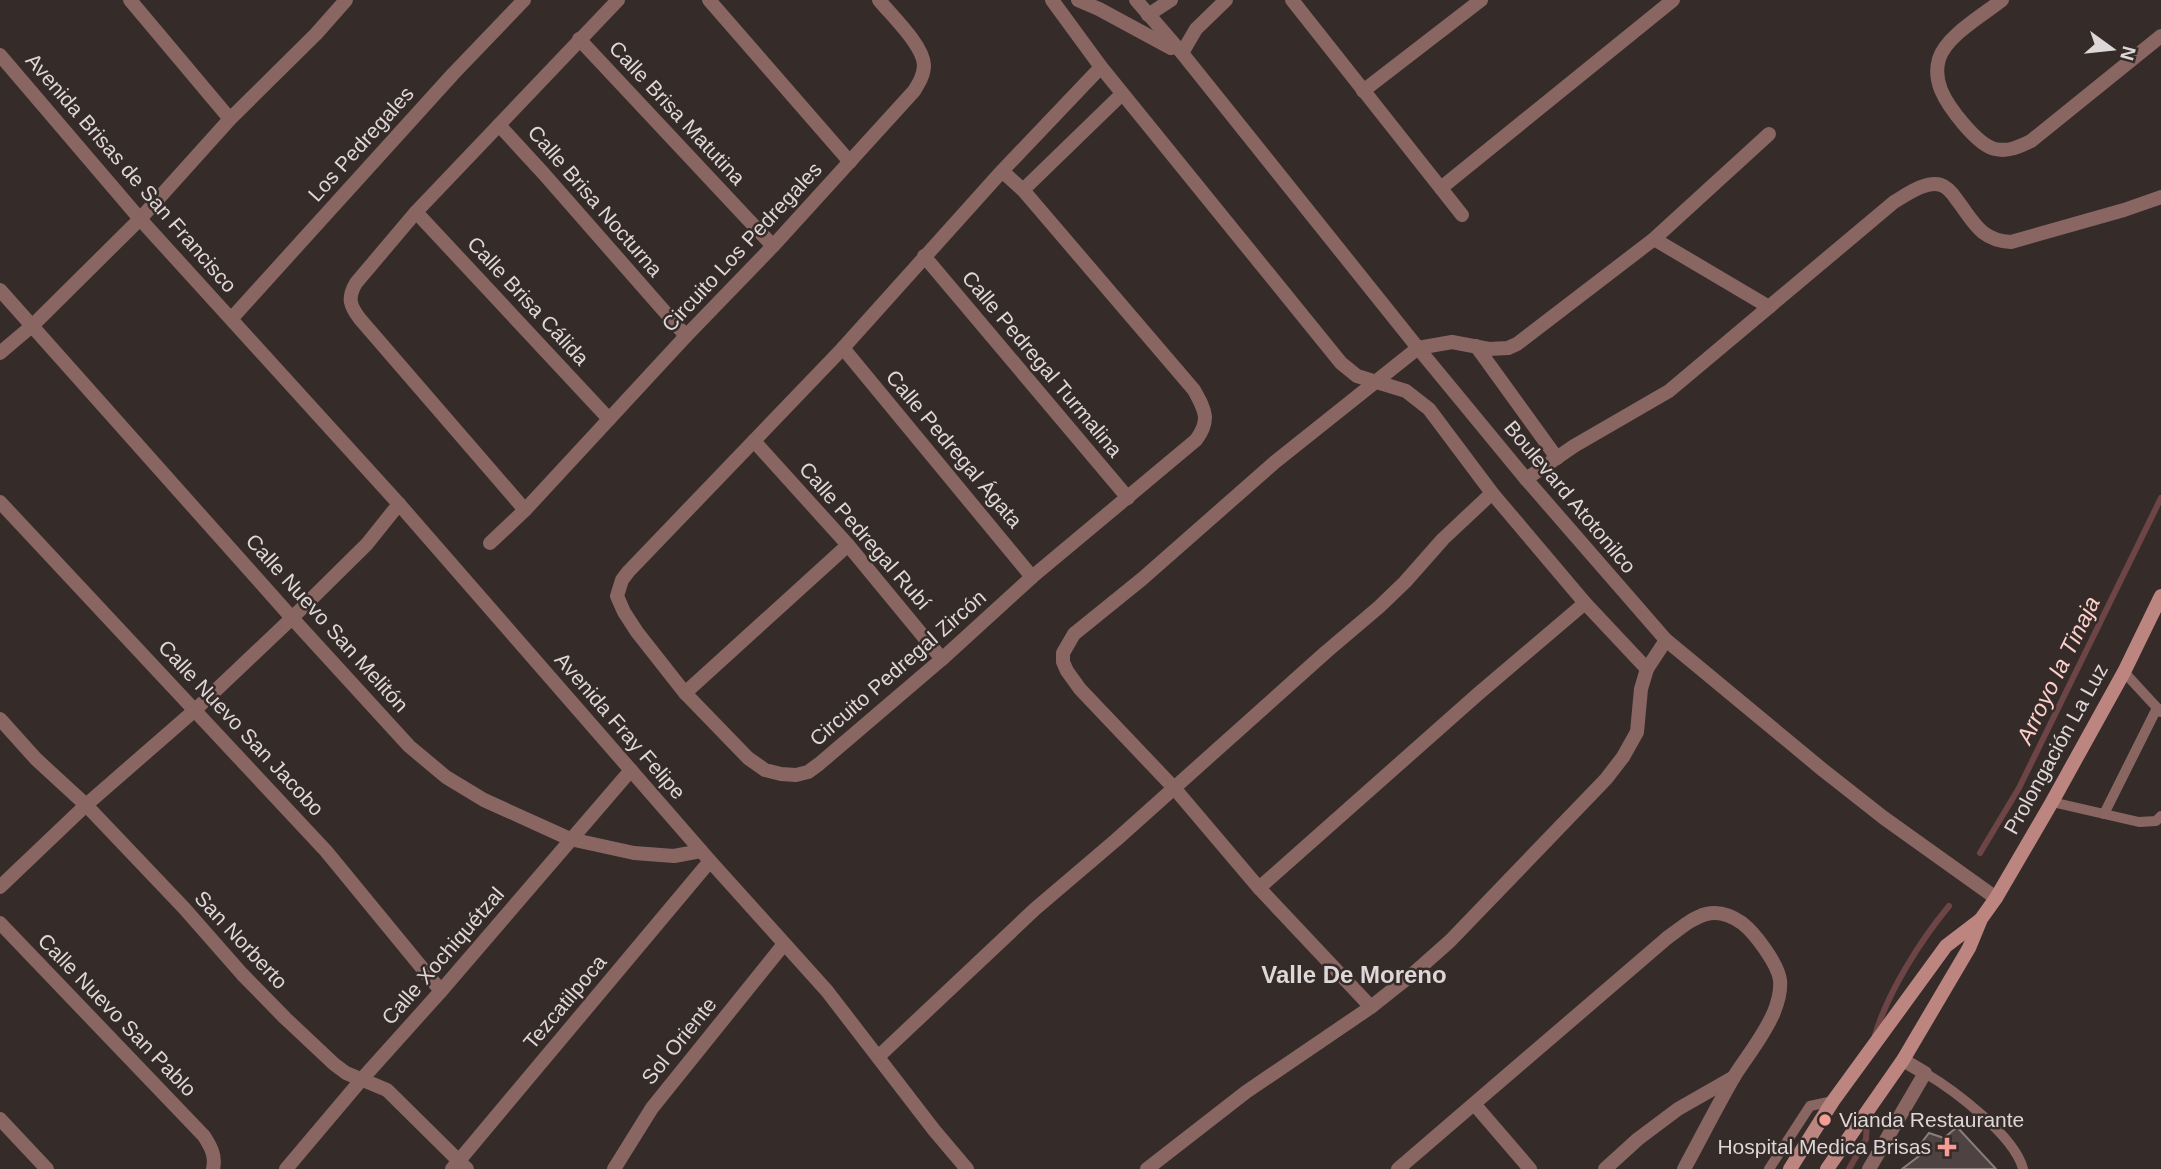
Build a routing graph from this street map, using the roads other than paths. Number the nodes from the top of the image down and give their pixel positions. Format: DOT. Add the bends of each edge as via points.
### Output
graph roads {
  1 [pos="130,0"];
  2 [pos="346,0"];
  3 [pos="523,0"];
  4 [pos="618,0"];
  5 [pos="709,0"];
  6 [pos="879,0"];
  7 [pos="1052,0"];
  8 [pos="1078,0"];
  9 [pos="1136,0"];
  10 [pos="1171,0"];
  11 [pos="1226,0"];
  12 [pos="1292,0"];
  13 [pos="1481,0"];
  14 [pos="1673,0"];
  15 [pos="2002,0"];
  16 [pos="1148,15"];
  17 [pos="2161,36"];
  18 [pos="579,39"];
  19 [pos="1182,53"];
  20 [pos="0,55"];
  21 [pos="1101,66"];
  22 [pos="1363,91"];
  23 [pos="1122,94"];
  24 [pos="230,119"];
  25 [pos="499,125"];
  26 [pos="1769,134"];
  27 [pos="850,162"];
  28 [pos="1002,170"];
  29 [pos="1441,188"];
  30 [pos="1023,190"];
  31 [pos="2161,197"];
  32 [pos="416,212"];
  33 [pos="1462,215"];
  34 [pos="140,219"];
  35 [pos="1654,239"];
  36 [pos="773,246"];
  37 [pos="924,256"];
  38 [pos="0,290"];
  39 [pos="1769,307"];
  40 [pos="232,318"];
  41 [pos="33,326"];
  42 [pos="686,336"];
  43 [pos="1476,346"];
  44 [pos="843,348"];
  45 [pos="1418,348"];
  46 [pos="0,353"];
  47 [pos="1375,382"];
  48 [pos="609,419"];
  49 [pos="754,441"];
  50 [pos="1557,458"];
  51 [pos="1526,480"];
  52 [pos="1492,493"];
  53 [pos="1128,498"];
  54 [pos="0,502"];
  55 [pos="399,504"];
  56 [pos="525,510"];
  57 [pos="490,543"];
  58 [pos="848,545"];
  59 [pos="1032,577"];
  60 [pos="2161,596"];
  61 [pos="1585,603"];
  62 [pos="292,618"];
  63 [pos="1666,640"];
  64 [pos="942,659"];
  65 [pos="1647,669"];
  66 [pos="2124,672"];
  67 [pos="685,694"];
  68 [pos="195,709"];
  69 [pos="2159,710"];
  70 [pos="0,719"];
  71 [pos="631,770"];
  72 [pos="1175,789"];
  73 [pos="2052,802"];
  74 [pos="86,805"];
  75 [pos="2104,814"];
  76 [pos="2161,817"];
  77 [pos="570,839"];
  78 [pos="705,856"];
  79 [pos="0,887"];
  80 [pos="1259,888"];
  81 [pos="1996,898"];
  82 [pos="1981,919"];
  83 [pos="0,923"];
  84 [pos="785,944"];
  85 [pos="441,991"];
  86 [pos="1371,1007"];
  87 [pos="878,1057"];
  88 [pos="1903,1060"];
  89 [pos="1925,1073"];
  90 [pos="1734,1077"];
  91 [pos="362,1079"];
  92 [pos="1833,1101"];
  93 [pos="1475,1105"];
  94 [pos="0,1119"];
  95 [pos="459,1166"];
  96 [pos="47,1169"];
  97 [pos="214,1169"];
  98 [pos="286,1169"];
  99 [pos="614,1169"];
  100 [pos="967,1169"];
  101 [pos="1147,1169"];
  102 [pos="1398,1169"];
  103 [pos="1530,1169"];
  104 [pos="1605,1169"];
  105 [pos="1684,1169"];
  106 [pos="1769,1169"];
  107 [pos="1790,1169"];
  108 [pos="1827,1169"];
  109 [pos="1869,1169"];
  110 [pos="2024,1169"];
  1 -- 24 [label="street"];
  2 -- 24 [label="street"];
  3 -- 40 [label="street, Los Pedregales"];
  4 -- 18 [label="street"];
  5 -- 27 [label="street"];
  6 -- 27 [label="street, Circuito Los Pedregales" via="916,45 924,68 914,91"];
  7 -- 21 [label="street"];
  8 -- 19 [label="street, Boulevard Atotonilco"];
  9 -- 16 [label="street, Boulevard Atotonilco"];
  10 -- 16 [label="street"];
  11 -- 19 [label="street" via="1196,29"];
  12 -- 22 [label="street"];
  13 -- 22 [label="street"];
  14 -- 29 [label="street"];
  15 -- 17 [label="street" via="1948,41 1937,76 1952,108 1982,145 1993,149 2015,149 2031,141"];
  16 -- 19 [label="street, Boulevard Atotonilco"];
  18 -- 25 [label="street"];
  18 -- 36 [label="street, Calle Brisa Matutina"];
  19 -- 45 [label="street, Boulevard Atotonilco"];
  20 -- 34 [label="street, Avenida Brisas de San Francisco"];
  21 -- 23 [label="street"];
  21 -- 28 [label="street, Circuito Pedregal Zircón"];
  22 -- 29 [label="street"];
  23 -- 30 [label="street"];
  23 -- 47 [label="street" via="1341,363 1357,376"];
  24 -- 34 [label="street"];
  25 -- 32 [label="street"];
  25 -- 42 [label="street, Calle Brisa Nocturna"];
  26 -- 35 [label="street"];
  27 -- 36 [label="street, Circuito Los Pedregales"];
  28 -- 30 [label="street, Circuito Pedregal Zircón"];
  28 -- 37 [label="street, Circuito Pedregal Zircón"];
  29 -- 33 [label="street"];
  30 -- 53 [label="street, Circuito Pedregal Zircón" via="1194,390 1203,407 1204,430 1196,440"];
  31 -- 39 [label="street" via="2011,242 1986,236 1949,190 1931,185 1894,202"];
  32 -- 48 [label="street, Calle Brisa Cálida"];
  32 -- 56 [label="street" via="356,284 349,300"];
  34 -- 40 [label="street, Avenida Brisas de San Francisco"];
  34 -- 41 [label="street"];
  35 -- 39 [label="street"];
  35 -- 43 [label="street" via="1517,344 1489,349"];
  36 -- 42 [label="street, Circuito Los Pedregales"];
  37 -- 44 [label="street, Circuito Pedregal Zircón"];
  37 -- 53 [label="street, Calle Pedregal Turmalina"];
  38 -- 41 [label="street, Calle Nuevo San Melitón"];
  39 -- 50 [label="street" via="1669,391"];
  40 -- 55 [label="street, Avenida Fray Felipe"];
  41 -- 46 [label="street"];
  41 -- 62 [label="street, Calle Nuevo San Melitón"];
  42 -- 48 [label="street, Circuito Los Pedregales"];
  43 -- 45 [label="street" via="1452,342"];
  43 -- 50 [label="street"];
  44 -- 49 [label="street, Circuito Pedregal Zircón"];
  44 -- 59 [label="street, Calle Pedregal Ágata"];
  45 -- 47 [label="street"];
  45 -- 51 [label="street, Boulevard Atotonilco"];
  47 -- 52 [label="street" via="1406,390 1429,409"];
  47 -- 72 [label="street" via="1275,462 1067,644 1063,662 1080,689"];
  48 -- 56 [label="street, Circuito Los Pedregales"];
  49 -- 58 [label="street, Calle Pedregal Rubí"];
  49 -- 67 [label="street, Circuito Pedregal Zircón" via="628,572 617,596 637,632"];
  50 -- 51 [label="street"];
  51 -- 63 [label="street, Boulevard Atotonilco"];
  52 -- 61 [label="street"];
  52 -- 72 [label="street" via="1379,607"];
  53 -- 59 [label="street, Circuito Pedregal Zircón"];
  54 -- 68 [label="street, Calle Nuevo San Jacobo"];
  55 -- 62 [label="street" via="352,560"];
  55 -- 71 [label="street, Avenida Fray Felipe"];
  56 -- 57 [label="street, Circuito Los Pedregales"];
  58 -- 64 [label="street, Calle Pedregal Rubí"];
  58 -- 67 [label="street"];
  59 -- 64 [label="street, Circuito Pedregal Zircón"];
  60 -- 66 [label="main road, Prolongación La Luz"];
  61 -- 65 [label="street"];
  61 -- 80 [label="street"];
  62 -- 68 [label="street"];
  62 -- 77 [label="street, Calle Nuevo San Melitón" via="409,746 446,776 484,800"];
  63 -- 65 [label="street"];
  63 -- 81 [label="street, Boulevard Atotonilco" via="1884,818"];
  64 -- 67 [label="street, Circuito Pedregal Zircón" via="820,764 796,775 765,770 748,758"];
  65 -- 86 [label="street" via="1640,724 1606,779 1450,941"];
  66 -- 69 [label="lane"];
  66 -- 73 [label="main road, Prolongación La Luz"];
  68 -- 74 [label="street"];
  68 -- 85 [label="street, Calle Nuevo San Jacobo" via="326,851"];
  69 -- 75 [label="lane"];
  70 -- 74 [label="street, San Norberto"];
  71 -- 77 [label="street, Calle Xochiquétzal"];
  71 -- 78 [label="street, Avenida Fray Felipe"];
  72 -- 80 [label="street"];
  72 -- 87 [label="street" via="1035,909"];
  73 -- 75 [label="lane"];
  73 -- 81 [label="main road, Prolongación La Luz"];
  74 -- 79 [label="street"];
  74 -- 91 [label="street, San Norberto" via="285,1018 334,1064"];
  75 -- 76 [label="lane" via="2149,823"];
  77 -- 78 [label="street, Calle Nuevo San Melitón" via="634,853"];
  77 -- 85 [label="street, Calle Xochiquétzal"];
  78 -- 84 [label="street, Avenida Fray Felipe"];
  78 -- 95 [label="street, Tezcatilpoca"];
  80 -- 86 [label="street"];
  81 -- 82 [label="main road, Prolongación La Luz"];
  82 -- 88 [label="main road, Prolongación La Luz" via="1969,948"];
  82 -- 92 [label="main road, Prolongación La Luz" via="1946,946"];
  83 -- 97 [label="street, Calle Nuevo San Pablo" via="204,1136 212,1148"];
  84 -- 87 [label="street, Avenida Fray Felipe"];
  84 -- 99 [label="street, Sol Oriente" via="652,1108"];
  85 -- 91 [label="street, Calle Xochiquétzal"];
  86 -- 101 [label="street" via="1246,1092"];
  87 -- 100 [label="street, Avenida Fray Felipe"];
  88 -- 89 [label="street"];
  88 -- 108 [label="main road, Prolongación La Luz"];
  89 -- 109 [label="street"];
  89 -- 110 [label="lane" via="1981,1114 2017,1153"];
  90 -- 93 [label="street" via="1773,1015 1780,981 1769,956 1745,926 1716,912 1696,916 1667,938"];
  90 -- 104 [label="street" via="1678,1109"];
  90 -- 105 [label="street"];
  91 -- 95 [label="street, San Norberto" via="387,1090"];
  91 -- 98 [label="street, Calle Xochiquétzal"];
  92 -- 106 [label="lane" via="1810,1106"];
  92 -- 107 [label="main road, Prolongación La Luz"];
  93 -- 102 [label="street"];
  93 -- 103 [label="street"];
  94 -- 96 [label="street"];
}
